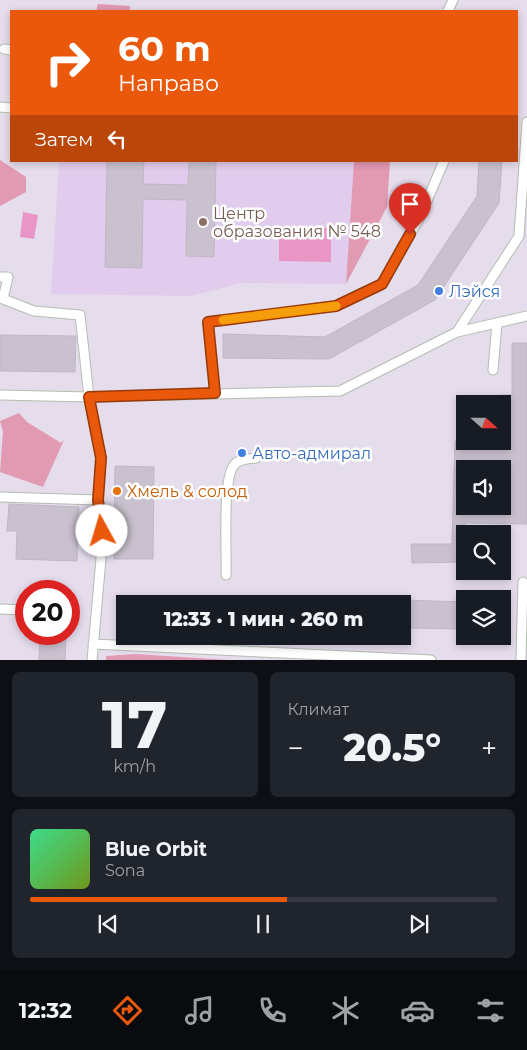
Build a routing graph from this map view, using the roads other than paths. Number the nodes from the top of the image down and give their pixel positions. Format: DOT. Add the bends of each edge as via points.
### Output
graph roads {
  1 [pos="527,122"];
  2 [pos="444,162"];
  3 [pos="0,277"];
  4 [pos="527,316"];
  5 [pos="497,323"];
  6 [pos="457,332"];
  7 [pos="494,370"];
  8 [pos="215,393"];
  9 [pos="0,395"];
  10 [pos="89,397"];
  11 [pos="256,458"];
  12 [pos="0,497"];
  13 [pos="98,500"];
  14 [pos="226,575"];
  15 [pos="523,582"];
  16 [pos="0,609"];
  17 [pos="15,610"];
  18 [pos="93,644"];
  19 [pos="252,656"];
  20 [pos="92,660"];
  21 [pos="431,660"];
  22 [pos="522,660"];
  1 -- 6 [label="lane" via="519,236"];
  2 -- 8 [label="lane" via="420,217 382,284 336,306 208,322"];
  3 -- 10 [label="lane" via="8,278 3,299 34,311 80,315"];
  4 -- 5 [label="lane"];
  5 -- 6 [label="lane"];
  5 -- 7 [label="lane"];
  6 -- 8 [label="lane" via="340,391"];
  8 -- 10 [label="lane"];
  9 -- 10 [label="lane"];
  10 -- 13 [label="lane" via="101,458"];
  11 -- 14 [label="lane" via="234,464 228,479"];
  12 -- 13 [label="lane"];
  13 -- 18 [label="lane" via="102,531"];
  15 -- 22 [label="lane"];
  16 -- 17 [label="lane"];
  18 -- 19 [label="lane"];
  18 -- 20 [label="lane"];
  19 -- 21 [label="lane"];
}
